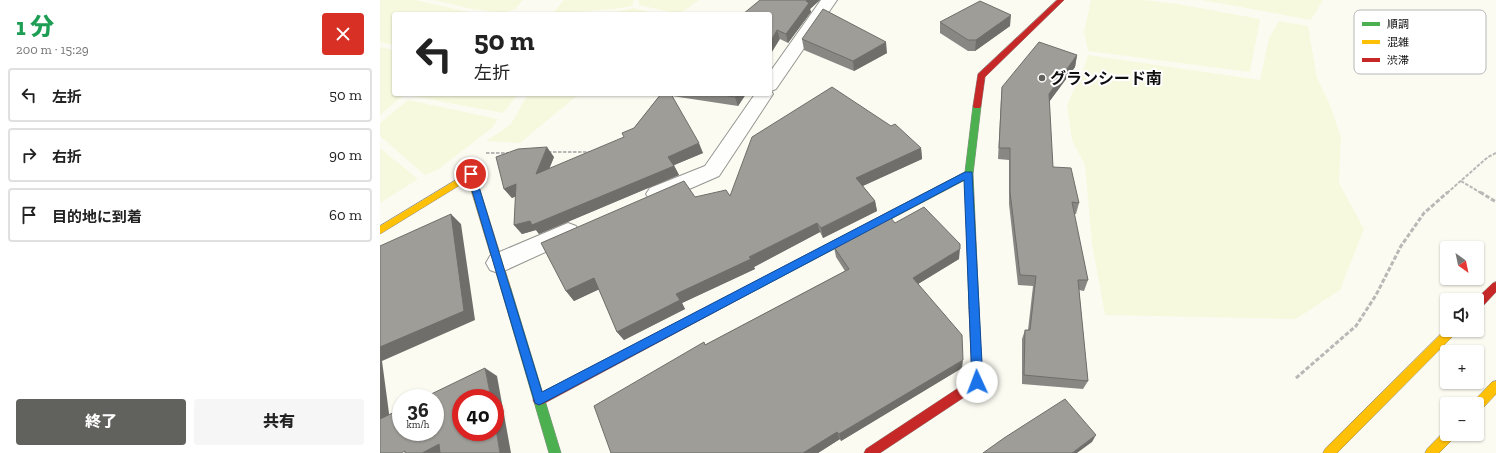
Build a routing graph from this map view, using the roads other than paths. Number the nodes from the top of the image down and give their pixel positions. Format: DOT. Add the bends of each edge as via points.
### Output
graph roads {
  1 [pos="829,0"];
  2 [pos="1062,0"];
  3 [pos="772,82"];
  4 [pos="763,96"];
  5 [pos="968,174"];
  6 [pos="640,201"];
  7 [pos="583,226"];
  8 [pos="380,230"];
  9 [pos="498,263"];
  10 [pos="1496,286"];
  11 [pos="1484,298"];
  12 [pos="1445,337"];
  13 [pos="1496,386"];
  14 [pos="1484,399"];
  15 [pos="539,400"];
  16 [pos="1443,441"];
  17 [pos="555,453"];
  18 [pos="870,453"];
  19 [pos="1329,453"];
  20 [pos="1431,453"];
  1 -- 3 [label="street"];
  2 -- 5 [label="street" via="981,76"];
  4 -- 6 [label="street" via="712,171"];
  5 -- 15 [label="street"];
  5 -- 18 [label="street" via="977,382"];
  7 -- 9 [label="street"];
  8 -- 9 [label="street" via="471,174"];
  9 -- 15 [label="street"];
  10 -- 11 [label="street"];
  12 -- 19 [label="street"];
  13 -- 14 [label="street"];
  15 -- 17 [label="street"];
  16 -- 20 [label="street"];
}
